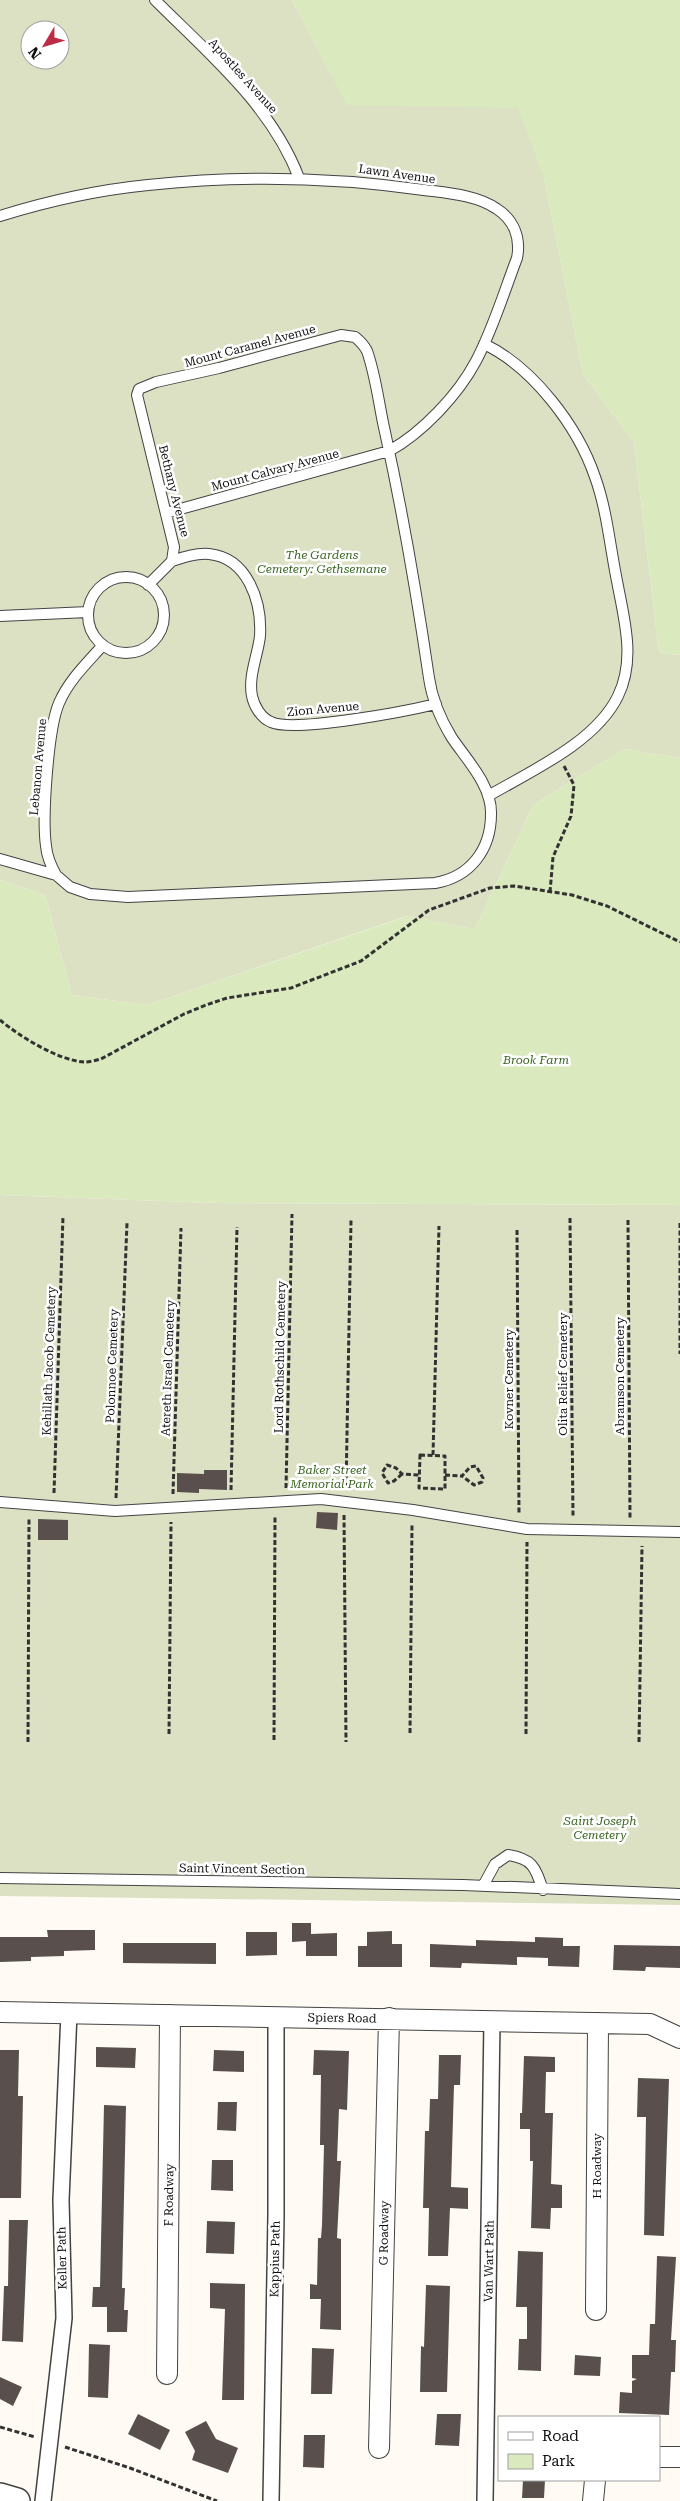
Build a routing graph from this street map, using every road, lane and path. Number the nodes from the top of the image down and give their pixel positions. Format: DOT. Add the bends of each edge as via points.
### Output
graph roads {
  1 [pos="156,0"];
  2 [pos="299,178"];
  3 [pos="0,216"];
  4 [pos="484,344"];
  5 [pos="137,395"];
  6 [pos="389,451"];
  7 [pos="166,513"];
  8 [pos="172,561"];
  9 [pos="148,585"];
  10 [pos="88,612"];
  11 [pos="0,616"];
  12 [pos="103,645"];
  13 [pos="436,704"];
  14 [pos="558,754"];
  15 [pos="488,796"];
  16 [pos="0,858"];
  17 [pos="56,874"];
  18 [pos="550,892"];
  19 [pos="680,942"];
  20 [pos="0,1020"];
  21 [pos="292,1214"];
  22 [pos="63,1216"];
  23 [pos="570,1218"];
  24 [pos="352,1220"];
  25 [pos="628,1220"];
  26 [pos="127,1223"];
  27 [pos="680,1223"];
  28 [pos="439,1226"];
  29 [pos="237,1227"];
  30 [pos="181,1228"];
  31 [pos="518,1230"];
  32 [pos="680,1354"];
  33 [pos="433,1455"];
  34 [pos="402,1474"];
  35 [pos="419,1475"];
  36 [pos="445,1475"];
  37 [pos="462,1476"];
  38 [pos="280,1501"];
  39 [pos="345,1501"];
  40 [pos="0,1502"];
  41 [pos="29,1504"];
  42 [pos="53,1506"];
  43 [pos="230,1506"];
  44 [pos="171,1509"];
  45 [pos="412,1510"];
  46 [pos="115,1511"];
  47 [pos="523,1528"];
  48 [pos="573,1530"];
  49 [pos="630,1532"];
  50 [pos="642,1532"];
  51 [pos="680,1532"];
  52 [pos="410,1733"];
  53 [pos="169,1734"];
  54 [pos="526,1734"];
  55 [pos="274,1740"];
  56 [pos="28,1742"];
  57 [pos="346,1742"];
  58 [pos="639,1742"];
  59 [pos="0,1878"];
  60 [pos="483,1886"];
  61 [pos="543,1890"];
  62 [pos="680,1894"];
  63 [pos="0,2012"];
  64 [pos="69,2013"];
  65 [pos="170,2015"];
  66 [pos="276,2016"];
  67 [pos="389,2018"];
  68 [pos="492,2021"];
  69 [pos="598,2023"];
  70 [pos="680,2038"];
  71 [pos="596,2310"];
  72 [pos="167,2374"];
  73 [pos="0,2427"];
  74 [pos="50,2442"];
  75 [pos="379,2448"];
  76 [pos="680,2456"];
  77 [pos="660,2457"];
  78 [pos="595,2481"];
  79 [pos="0,2496"];
  80 [pos="17,2501"];
  81 [pos="44,2501"];
  82 [pos="217,2501"];
  83 [pos="271,2501"];
  84 [pos="485,2501"];
  85 [pos="593,2501"];
  1 -- 2 [label="lane, Apostles Avenue" via="258,108 286,149"];
  2 -- 3 [label="lane, Lawn Avenue" via="212,179 119,189"];
  2 -- 4 [label="lane, Lawn Avenue" via="439,192 484,202 504,214 517,234 518,250"];
  4 -- 6 [label="lane, Lawn Avenue" via="466,376 425,426"];
  4 -- 14 [label="lane" via="532,378 584,451 596,480 626,627 627,668 618,697 594,728"];
  5 -- 6 [label="lane, Mount Caramel Avenue" via="139,389 156,382 341,335 355,337 367,352"];
  5 -- 7 [label="lane, Bethany Avenue"];
  6 -- 7 [label="lane, Mount Calvary Avenue"];
  6 -- 13 [label="lane"];
  7 -- 8 [label="lane, Bethany Avenue" via="174,547"];
  8 -- 9 [label="lane"];
  8 -- 13 [label="lane, Zion Avenue" via="211,554 233,563 247,579 256,600 260,627 252,694 257,709 272,723 305,725"];
  9 -- 10 [label="lane" via="131,578 113,579 93,595"];
  9 -- 12 [label="lane" via="157,594 163,611 162,624 154,640 132,652 120,653"];
  10 -- 11 [label="lane"];
  10 -- 12 [label="lane" via="91,631"];
  12 -- 17 [label="lane, Lebanon Avenue" via="68,686 55,716 49,754 45,836 48,857"];
  13 -- 15 [label="lane" via="445,727"];
  14 -- 15 [label="lane"];
  14 -- 18 [label="path" via="574,785 570,816 553,857"];
  15 -- 17 [label="lane" via="491,820 488,838 480,855 465,872 435,883 128,897 90,894 70,886"];
  16 -- 17 [label="lane"];
  18 -- 19 [label="path" via="606,906"];
  18 -- 20 [label="path" via="514,886 490,888 461,897 429,910 361,961 291,988 227,998 206,1005 101,1059 86,1062 68,1059 24,1037"];
  21 -- 38 [label="path, Lord Rothschild Cemetery"];
  22 -- 42 [label="path, Kehillath Jacob Cemetery"];
  23 -- 48 [label="path, Olita Relief Cemetery"];
  24 -- 39 [label="path"];
  25 -- 49 [label="path, Abramson Cemetery"];
  26 -- 46 [label="path, Polonnoe Cemetery"];
  27 -- 32 [label="path"];
  28 -- 33 [label="path"];
  29 -- 43 [label="path"];
  30 -- 44 [label="path, Atereth Israel Cemetery"];
  31 -- 47 [label="path, Kovner Cemetery"];
  33 -- 35 [label="path" via="420,1455"];
  33 -- 36 [label="path" via="445,1456"];
  34 -- 34 [label="path" via="387,1465 382,1473 388,1482 394,1482"];
  34 -- 35 [label="path"];
  35 -- 36 [label="path" via="419,1488 445,1489"];
  36 -- 37 [label="path"];
  37 -- 37 [label="path" via="470,1467 476,1466 483,1478 482,1482 474,1485"];
  38 -- 39 [label="lane"];
  38 -- 43 [label="lane"];
  38 -- 55 [label="path, Lord Rothschild Cemetery"];
  39 -- 45 [label="lane"];
  39 -- 57 [label="path"];
  40 -- 41 [label="lane"];
  41 -- 42 [label="lane"];
  41 -- 56 [label="path"];
  42 -- 46 [label="lane"];
  43 -- 44 [label="lane"];
  44 -- 46 [label="lane"];
  44 -- 53 [label="path, Atereth Israel Cemetery"];
  45 -- 47 [label="lane"];
  45 -- 52 [label="path"];
  47 -- 48 [label="lane"];
  47 -- 54 [label="path, Kovner Cemetery"];
  48 -- 49 [label="lane"];
  49 -- 50 [label="lane"];
  50 -- 51 [label="lane"];
  50 -- 58 [label="path"];
  59 -- 60 [label="lane, Saint Vincent Section"];
  60 -- 61 [label="lane, Saint Vincent Section"];
  60 -- 61 [label="lane" via="495,1864 508,1855 522,1857 535,1868"];
  61 -- 62 [label="lane, Saint Vincent Section"];
  63 -- 64 [label="street, Spiers Road"];
  64 -- 65 [label="street, Spiers Road"];
  64 -- 74 [label="street, Keller Path" via="61,2200 64,2318"];
  65 -- 66 [label="street, Spiers Road"];
  65 -- 72 [label="street, F Roadway"];
  66 -- 67 [label="street, Spiers Road"];
  66 -- 83 [label="street, Kappius Path"];
  67 -- 68 [label="street, Spiers Road"];
  67 -- 75 [label="street, G Roadway"];
  68 -- 69 [label="street, Spiers Road"];
  68 -- 84 [label="street, Van Wart Path"];
  69 -- 70 [label="street, Spiers Road" via="650,2024"];
  69 -- 71 [label="street, H Roadway"];
  73 -- 74 [label="path"];
  74 -- 81 [label="street, Keller Path"];
  74 -- 82 [label="path"];
  76 -- 77 [label="street"];
  78 -- 85 [label="street"];
  79 -- 80 [label="street"];
}
